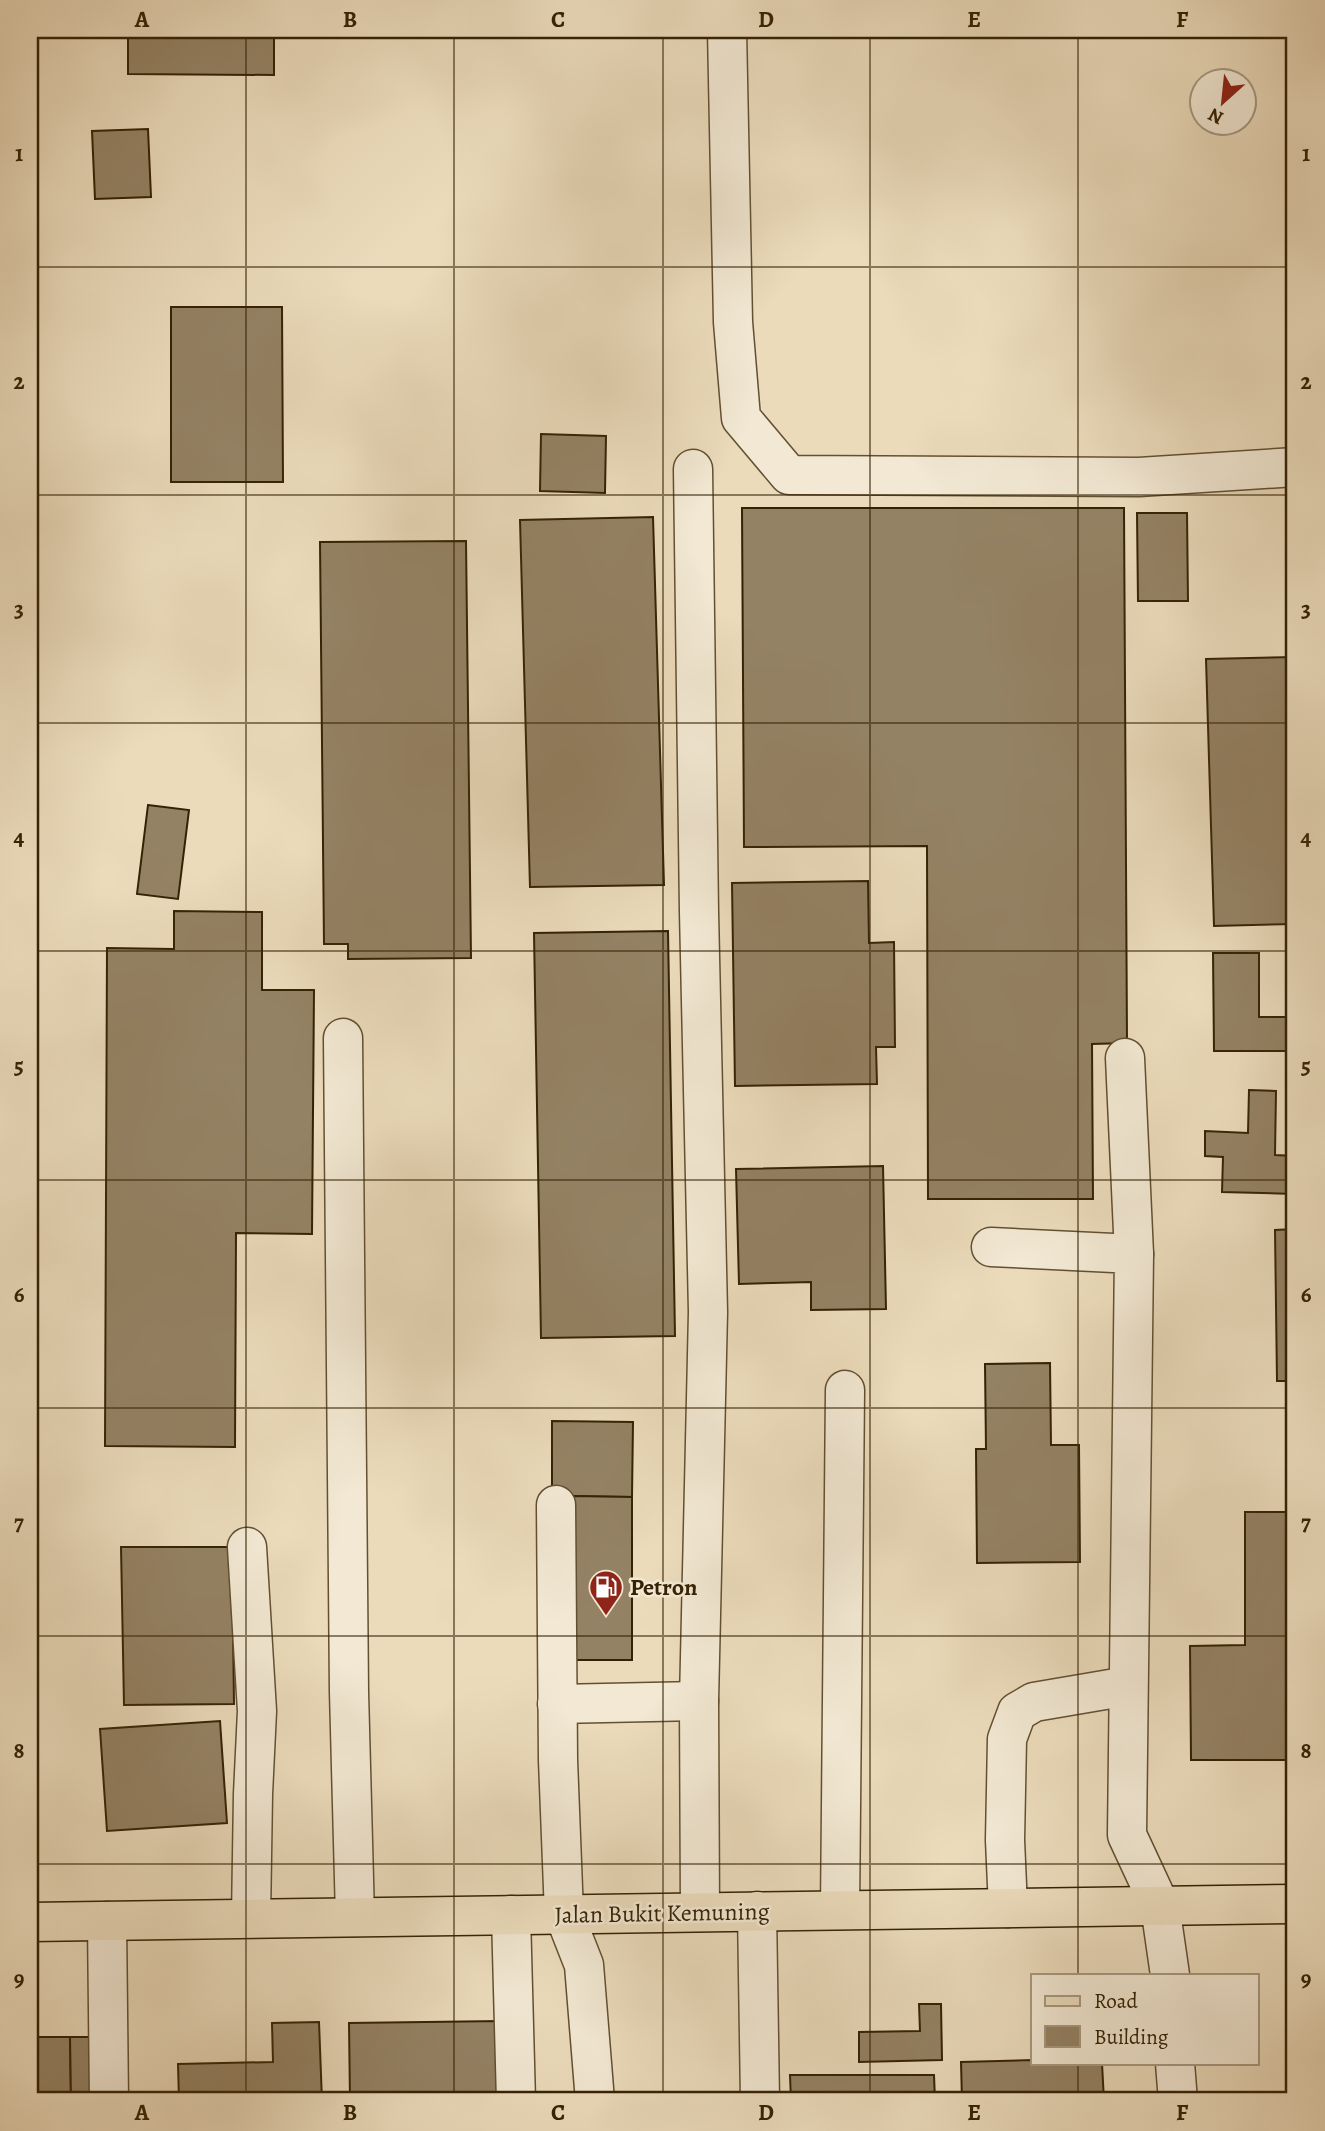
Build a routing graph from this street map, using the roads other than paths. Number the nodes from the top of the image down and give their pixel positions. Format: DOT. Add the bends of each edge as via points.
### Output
graph roads {
  1 [pos="727,30"];
  2 [pos="1295,467"];
  3 [pos="693,469"];
  4 [pos="343,1038"];
  5 [pos="1125,1059"];
  6 [pos="991,1247"];
  7 [pos="1134,1254"];
  8 [pos="845,1390"];
  9 [pos="556,1505"];
  10 [pos="247,1547"];
  11 [pos="1128,1686"];
  12 [pos="699,1701"];
  13 [pos="557,1704"];
  14 [pos="1295,1904"];
  15 [pos="1160,1906"];
  16 [pos="1009,1908"];
  17 [pos="840,1910"];
  18 [pos="757,1911"];
  19 [pos="700,1912"];
  20 [pos="564,1914"];
  21 [pos="511,1915"];
  22 [pos="355,1917"];
  23 [pos="251,1919"];
  24 [pos="107,1921"];
  25 [pos="30,1922"];
  26 [pos="1170,1974"];
  27 [pos="1175,2064"];
  28 [pos="109,2101"];
  29 [pos="516,2101"];
  30 [pos="595,2101"];
  31 [pos="760,2101"];
  32 [pos="1178,2101"];
  1 -- 2 [label="street" via="733,322 741,418 789,475 1139,477"];
  3 -- 12 [label="street" via="708,1312"];
  4 -- 22 [label="street"];
  5 -- 7 [label="street"];
  6 -- 7 [label="street"];
  7 -- 11 [label="street"];
  8 -- 17 [label="street"];
  9 -- 13 [label="street"];
  10 -- 23 [label="street" via="257,1711"];
  11 -- 15 [label="street" via="1127,1835"];
  11 -- 16 [label="street" via="1034,1702 1017,1712 1007,1739"];
  12 -- 13 [label="street"];
  12 -- 19 [label="street"];
  13 -- 20 [label="street"];
  14 -- 15 [label="main road, Jalan Bukit Kemuning"];
  15 -- 16 [label="main road, Jalan Bukit Kemuning"];
  15 -- 26 [label="street"];
  16 -- 17 [label="main road, Jalan Bukit Kemuning"];
  17 -- 18 [label="main road, Jalan Bukit Kemuning"];
  18 -- 19 [label="main road, Jalan Bukit Kemuning"];
  18 -- 31 [label="street"];
  19 -- 20 [label="main road, Jalan Bukit Kemuning"];
  20 -- 21 [label="main road, Jalan Bukit Kemuning"];
  20 -- 30 [label="street" via="584,1965"];
  21 -- 22 [label="main road, Jalan Bukit Kemuning"];
  21 -- 29 [label="street"];
  22 -- 23 [label="main road, Jalan Bukit Kemuning"];
  23 -- 24 [label="main road, Jalan Bukit Kemuning"];
  24 -- 25 [label="main road, Jalan Bukit Kemuning"];
  24 -- 28 [label="street"];
  27 -- 32 [label="street"];
}
